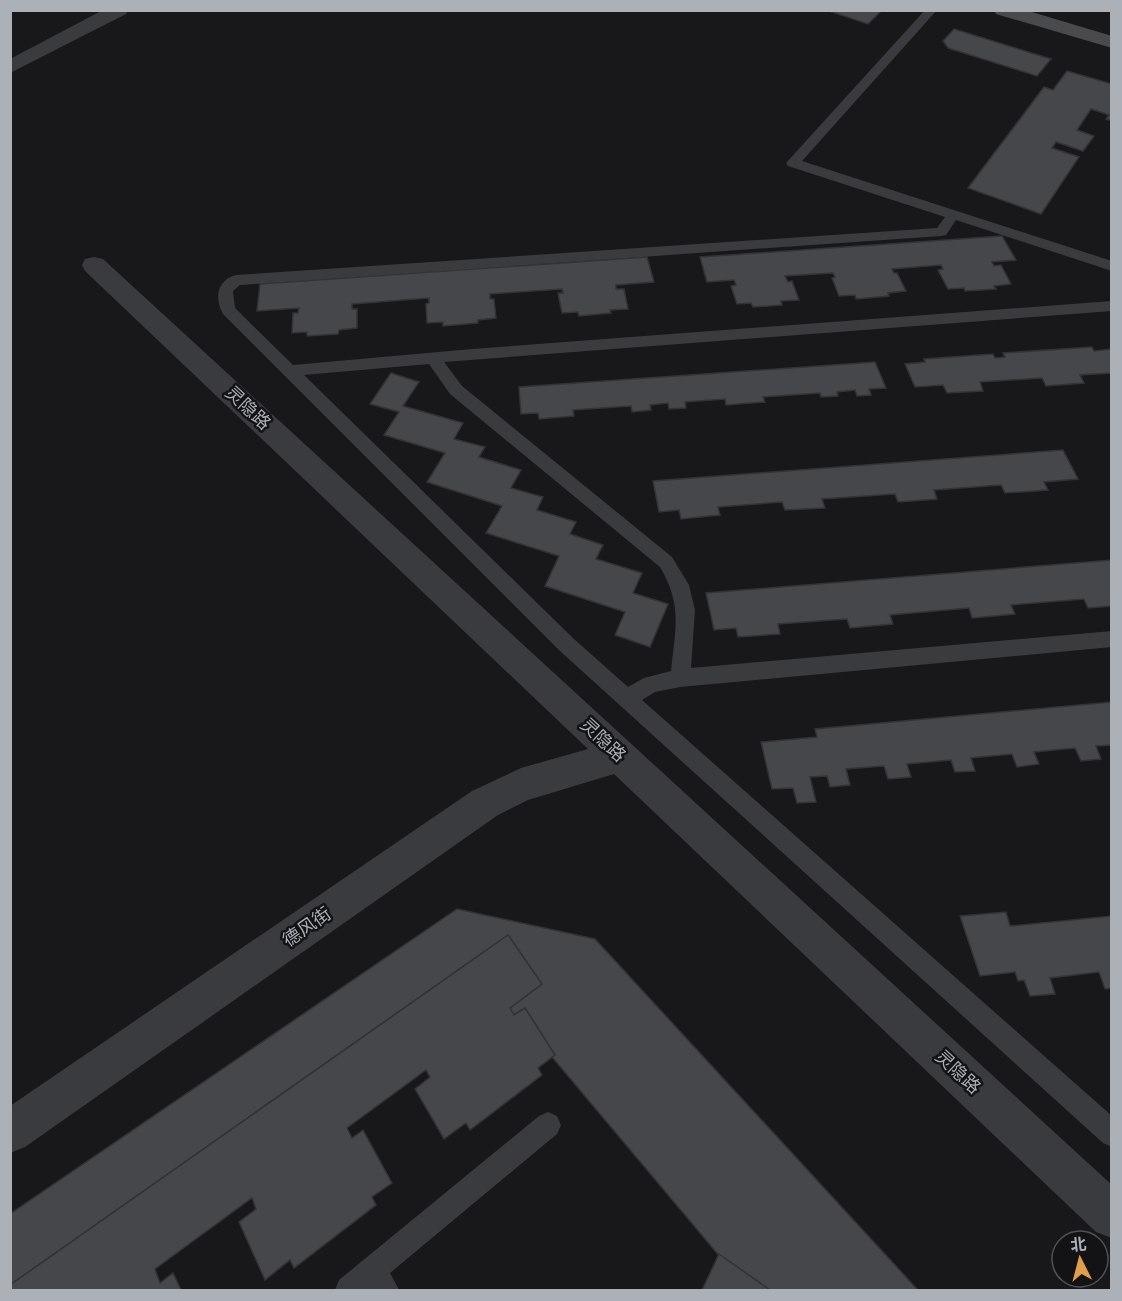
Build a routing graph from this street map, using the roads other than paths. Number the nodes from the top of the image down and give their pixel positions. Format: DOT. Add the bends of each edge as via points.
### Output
graph roads {
  1 [pos="119,10"];
  2 [pos="932,10"];
  3 [pos="1003,10"];
  4 [pos="1112,42"];
  5 [pos="10,67"];
  6 [pos="953,215"];
  7 [pos="94,265"];
  8 [pos="1112,266"];
  9 [pos="1112,306"];
  10 [pos="433,358"];
  11 [pos="290,371"];
  12 [pos="1112,639"];
  13 [pos="680,678"];
  14 [pos="628,698"];
  15 [pos="620,756"];
  16 [pos="548,1125"];
  17 [pos="10,1132"];
  18 [pos="1112,1134"];
  19 [pos="1112,1215"];
  20 [pos="379,1281"];
  21 [pos="350,1290"];
  1 -- 5 [label="street"];
  2 -- 6 [label="lane" via="793,163"];
  3 -- 4 [label="street"];
  6 -- 8 [label="lane"];
  6 -- 11 [label="lane" via="941,232 236,280 224,288 222,296 228,309"];
  7 -- 15 [label="street, 灵隐路"];
  9 -- 10 [label="lane"];
  10 -- 11 [label="lane"];
  10 -- 13 [label="lane" via="456,390 666,562 680,585 686,610"];
  11 -- 14 [label="lane" via="567,645"];
  12 -- 13 [label="lane"];
  13 -- 14 [label="lane" via="651,684"];
  14 -- 18 [label="lane"];
  15 -- 17 [label="street, 德风街" via="521,785 484,803"];
  15 -- 19 [label="street, 灵隐路"];
  16 -- 20 [label="lane"];
  20 -- 21 [label="lane"];
}
